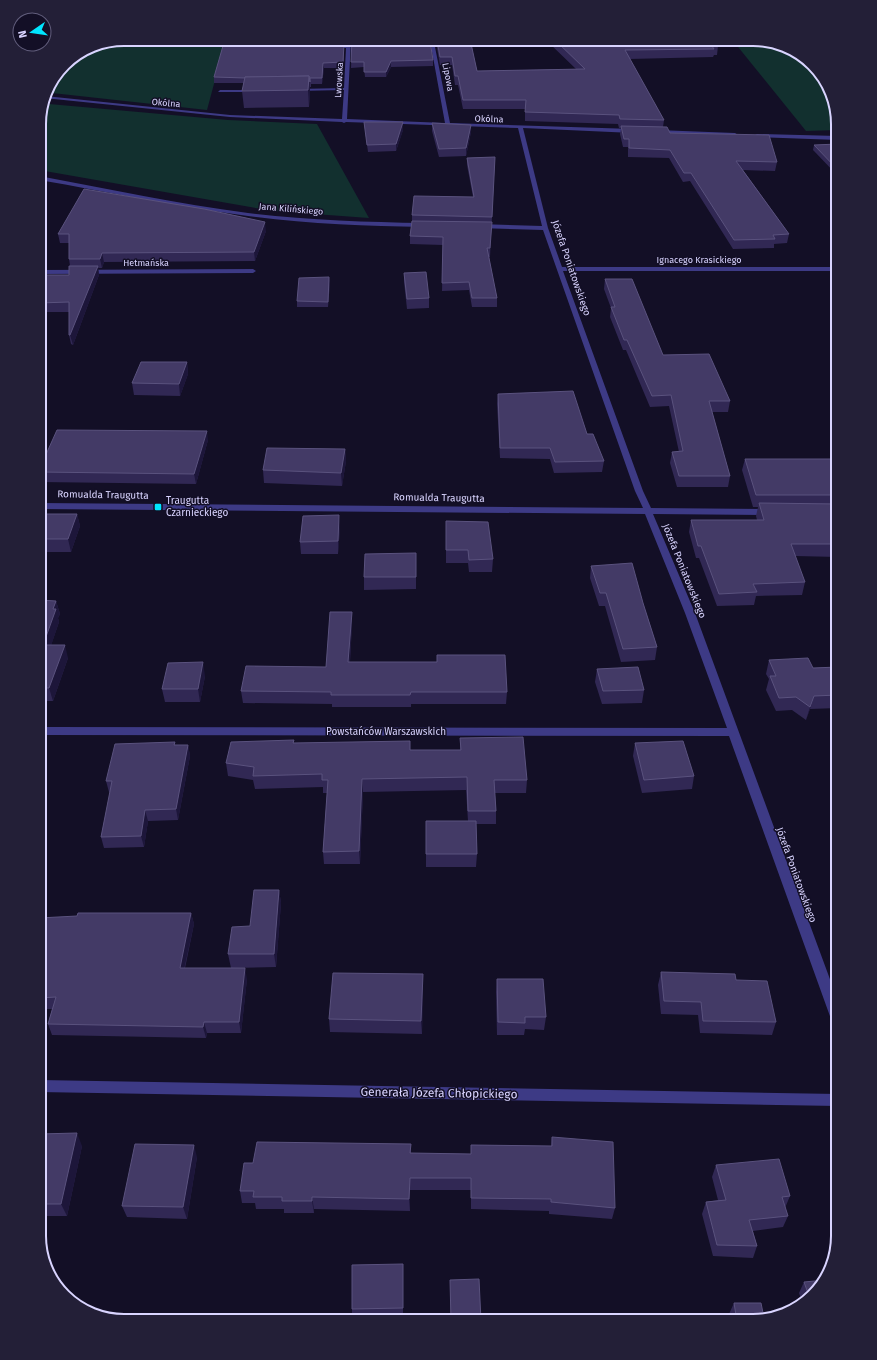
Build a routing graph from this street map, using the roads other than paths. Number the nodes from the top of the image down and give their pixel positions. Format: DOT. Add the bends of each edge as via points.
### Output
graph roads {
  1 [pos="434,46"];
  2 [pos="325,47"];
  3 [pos="348,47"];
  4 [pos="347,89"];
  5 [pos="291,90"];
  6 [pos="220,91"];
  7 [pos="260,91"];
  8 [pos="51,98"];
  9 [pos="344,122"];
  10 [pos="448,125"];
  11 [pos="520,128"];
  12 [pos="642,132"];
  13 [pos="650,132"];
  14 [pos="743,135"];
  15 [pos="751,135"];
  16 [pos="831,138"];
  17 [pos="46,179"];
  18 [pos="430,225"];
  19 [pos="469,226"];
  20 [pos="545,228"];
  21 [pos="561,269"];
  22 [pos="831,269"];
  23 [pos="253,271"];
  24 [pos="46,272"];
  25 [pos="46,506"];
  26 [pos="648,511"];
  27 [pos="776,512"];
  28 [pos="46,731"];
  29 [pos="732,732"];
  30 [pos="831,1000"];
  31 [pos="46,1086"];
  32 [pos="831,1100"];
  1 -- 10 [label="street, Lipowa"];
  2 -- 3 [label="street"];
  3 -- 4 [label="street, Lwowska"];
  4 -- 5 [label="street"];
  4 -- 9 [label="street, Lwowska"];
  6 -- 7 [label="street"];
  8 -- 9 [label="street, Okólna" via="230,116"];
  9 -- 10 [label="street, Okólna"];
  10 -- 11 [label="street, Okólna"];
  11 -- 12 [label="street, Okólna"];
  11 -- 20 [label="street, Józefa Poniatowskiego"];
  13 -- 14 [label="street"];
  15 -- 16 [label="street"];
  17 -- 18 [label="street, Jana Kilińskiego" via="241,214 323,221"];
  19 -- 20 [label="street"];
  20 -- 21 [label="street, Józefa Poniatowskiego"];
  21 -- 22 [label="street, Ignacego Krasickiego"];
  21 -- 26 [label="street, Józefa Poniatowskiego"];
  23 -- 24 [label="street, Hetmańska"];
  25 -- 26 [label="street, Romualda Traugutta"];
  26 -- 27 [label="street, Romualda Traugutta"];
  26 -- 29 [label="street, Józefa Poniatowskiego" via="690,613"];
  28 -- 29 [label="street, Powstańców Warszawskich"];
  29 -- 30 [label="street, Józefa Poniatowskiego"];
  31 -- 32 [label="street, Generała Józefa Chłopickiego"];
}
